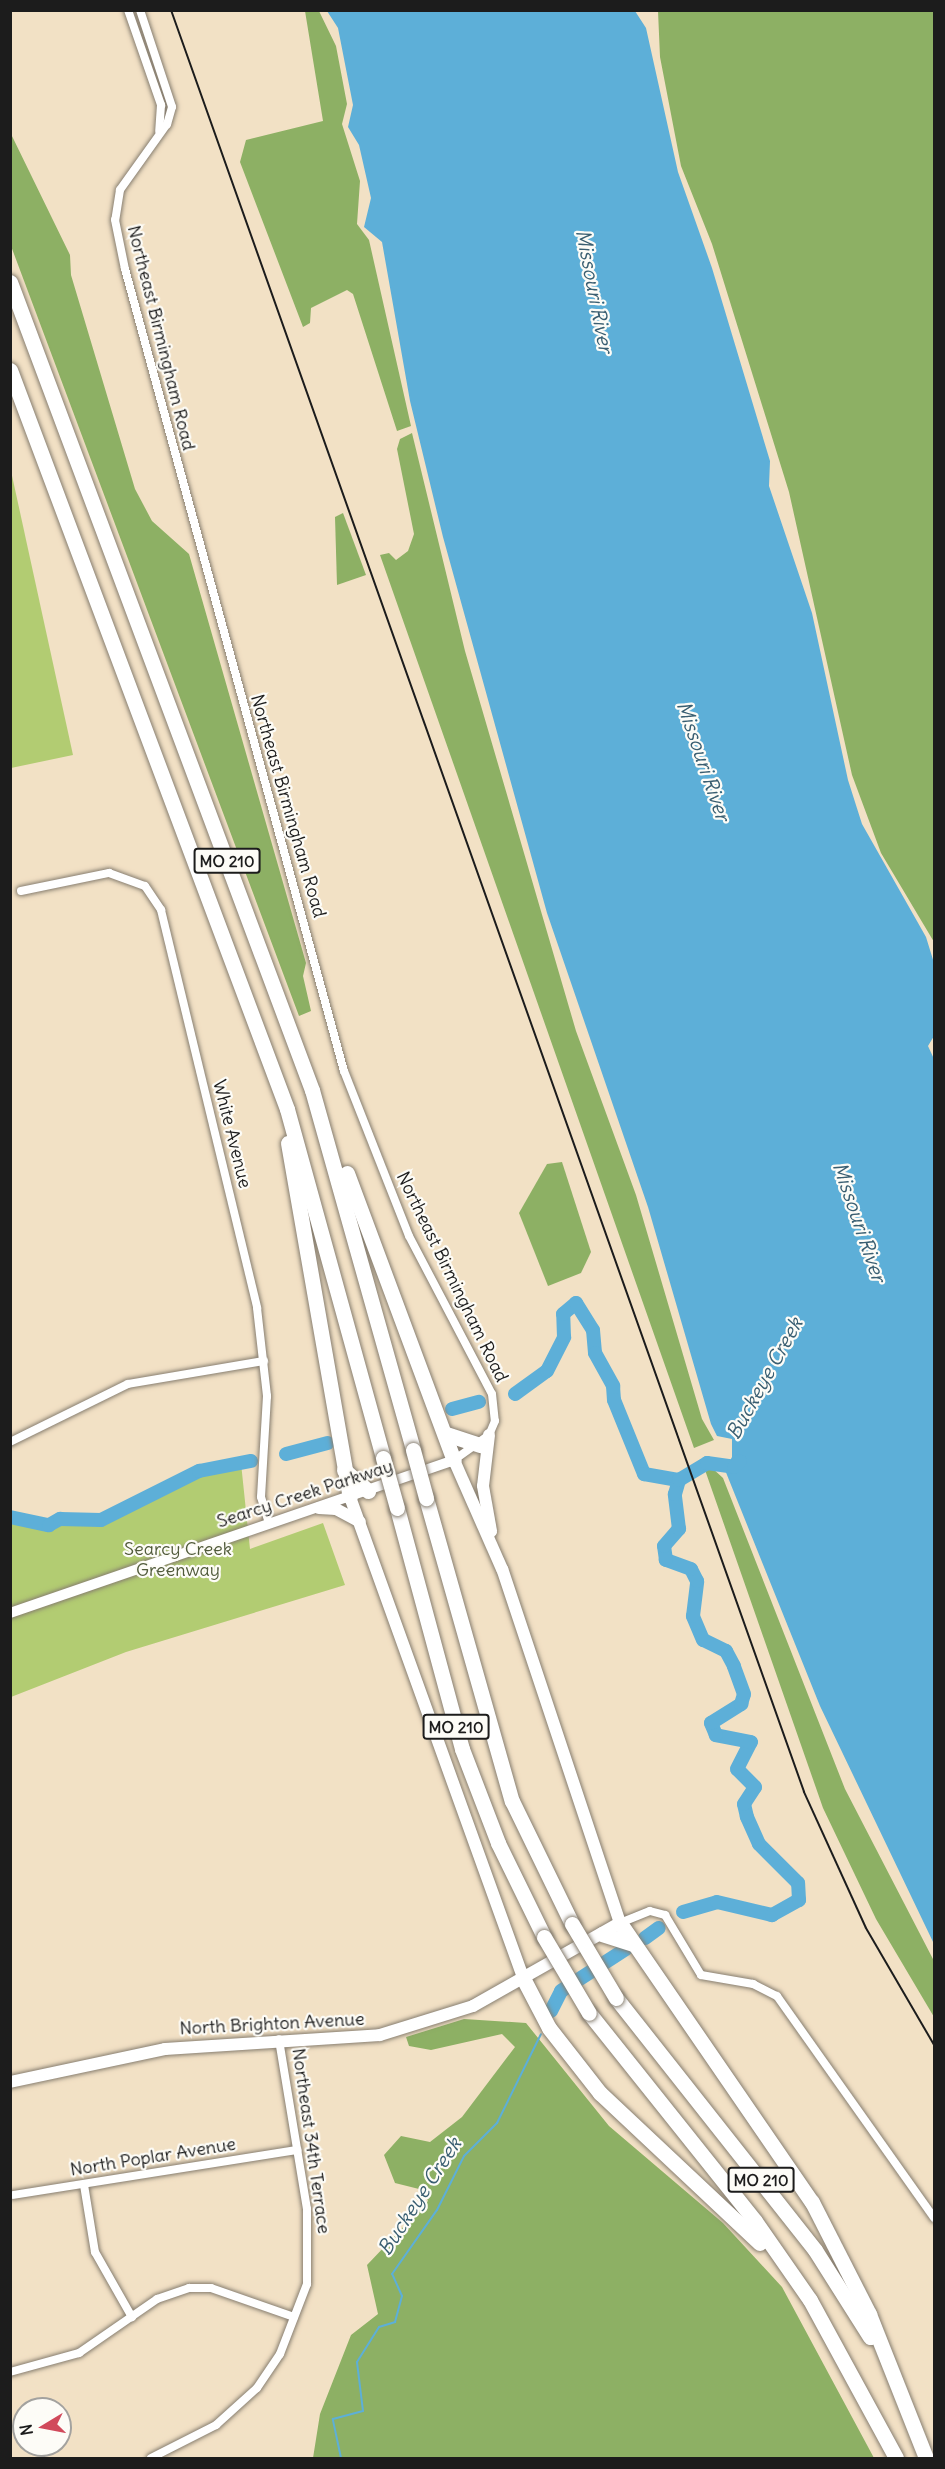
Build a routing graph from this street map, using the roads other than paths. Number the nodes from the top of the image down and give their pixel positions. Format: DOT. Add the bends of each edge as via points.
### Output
graph roads {
  1 [pos="128,10"];
  2 [pos="140,10"];
  3 [pos="159,132"];
  4 [pos="10,282"];
  5 [pos="10,370"];
  6 [pos="21,891"];
  7 [pos="263,1042"];
  8 [pos="325,1131"];
  9 [pos="264,1361"];
  10 [pos="446,1434"];
  11 [pos="485,1440"];
  12 [pos="10,1442"];
  13 [pos="454,1460"];
  14 [pos="344,1470"];
  15 [pos="368,1491"];
  16 [pos="350,1497"];
  17 [pos="319,1508"];
  18 [pos="360,1522"];
  19 [pos="269,1523"];
  20 [pos="494,1547"];
  21 [pos="28,1603"];
  22 [pos="10,1605"];
  23 [pos="10,1613"];
  24 [pos="620,1923"];
  25 [pos="602,1934"];
  26 [pos="635,1946"];
  27 [pos="524,1980"];
  28 [pos="279,2039"];
  29 [pos="10,2082"];
  30 [pos="297,2150"];
  31 [pos="84,2185"];
  32 [pos="13,2195"];
  33 [pos="934,2218"];
  34 [pos="810,2300"];
  35 [pos="132,2317"];
  36 [pos="294,2317"];
  37 [pos="10,2372"];
  38 [pos="891,2373"];
  39 [pos="151,2458"];
  40 [pos="896,2458"];
  41 [pos="926,2458"];
  1 -- 3 [label="street" via="161,105"];
  2 -- 3 [label="street, Northeast Birmingham Road" via="172,107"];
  3 -- 11 [label="street, Northeast Birmingham Road" via="120,190 115,220 164,423 344,1071 409,1236 489,1386 495,1411"];
  4 -- 8 [label="highway, MO 210"];
  5 -- 7 [label="highway, MO 210"];
  6 -- 9 [label="street, White Avenue" via="109,873 145,886 161,910 244,1249"];
  7 -- 14 [label="highway" via="303,1214"];
  7 -- 34 [label="highway, MO 210, bridge" via="308,1178 462,1749 498,1843 544,1937 589,2013 755,2221"];
  8 -- 10 [label="highway" via="340,1155"];
  8 -- 38 [label="highway, MO 210, bridge" via="512,1801 572,1924 616,1998 815,2250"];
  9 -- 12 [label="street" via="128,1384"];
  9 -- 19 [label="street, White Avenue" via="261,1497"];
  10 -- 11 [label="highway"];
  10 -- 13 [label="highway"];
  11 -- 13 [label="street"];
  11 -- 20 [label="main road" via="483,1486"];
  13 -- 15 [label="street, Searcy Creek Parkway"];
  13 -- 20 [label="main road"];
  14 -- 15 [label="highway"];
  14 -- 16 [label="highway"];
  15 -- 16 [label="street, Searcy Creek Parkway"];
  16 -- 17 [label="street, Searcy Creek Parkway"];
  16 -- 18 [label="main road"];
  17 -- 18 [label="main road" via="336,1509"];
  17 -- 19 [label="street, Searcy Creek Parkway"];
  18 -- 27 [label="main road"];
  19 -- 21 [label="street, Searcy Creek Parkway"];
  20 -- 24 [label="main road"];
  21 -- 22 [label="street, Searcy Creek Parkway"];
  21 -- 23 [label="street, Searcy Creek Parkway"];
  24 -- 25 [label="main road, North Brighton Avenue"];
  24 -- 26 [label="highway"];
  24 -- 33 [label="street" via="650,1911 664,1915 701,1975 753,1984 777,1996"];
  25 -- 26 [label="highway"];
  25 -- 27 [label="main road, North Brighton Avenue"];
  26 -- 38 [label="highway" via="812,2202 847,2266"];
  27 -- 28 [label="main road, North Brighton Avenue" via="473,2006 380,2035"];
  27 -- 34 [label="highway" via="549,2028 600,2093 743,2223"];
  28 -- 29 [label="main road, North Brighton Avenue" via="165,2049"];
  28 -- 30 [label="street, Northeast 34th Terrace"];
  30 -- 31 [label="street, North Poplar Avenue"];
  30 -- 36 [label="street, Northeast 34th Terrace" via="309,2245 307,2284"];
  31 -- 32 [label="street, North Poplar Avenue"];
  31 -- 35 [label="street" via="95,2252"];
  34 -- 40 [label="highway, MO 210"];
  35 -- 36 [label="street" via="167,2294 200,2287"];
  35 -- 37 [label="street" via="79,2353"];
  36 -- 39 [label="street, Northeast 34th Terrace" via="280,2354 243,2404 216,2425"];
  38 -- 41 [label="highway, MO 210"];
}
